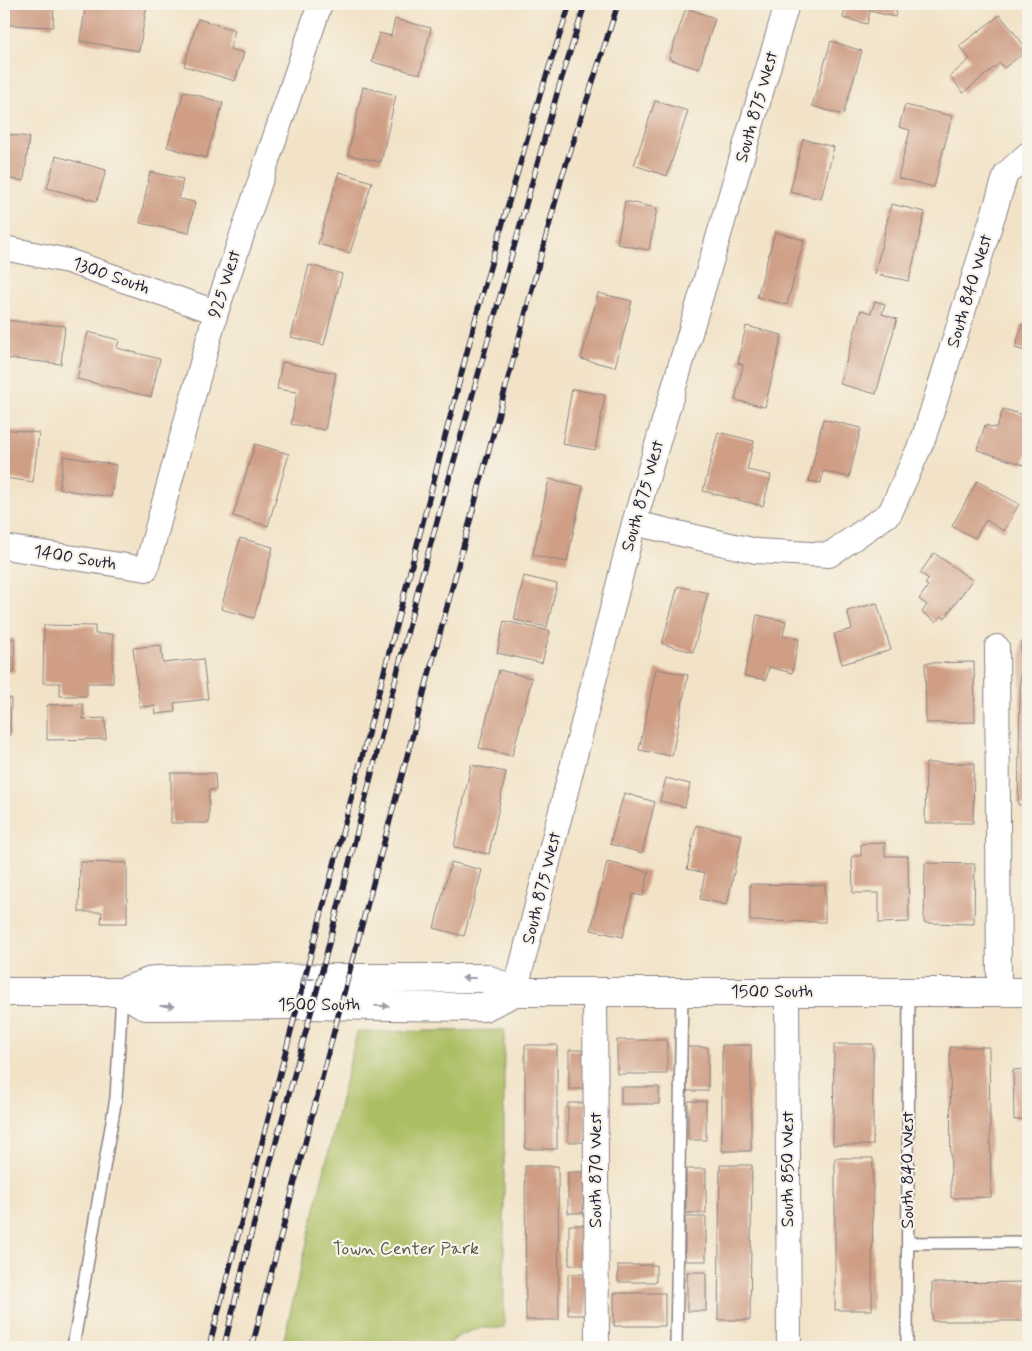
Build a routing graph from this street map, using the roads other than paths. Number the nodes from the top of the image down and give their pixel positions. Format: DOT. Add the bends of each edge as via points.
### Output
graph roads {
  1 [pos="320,4"];
  2 [pos="787,4"];
  3 [pos="1028,154"];
  4 [pos="4,248"];
  5 [pos="216,312"];
  6 [pos="634,523"];
  7 [pos="4,547"];
  8 [pos="146,569"];
  9 [pos="997,647"];
  10 [pos="787,991"];
  11 [pos="4,992"];
  12 [pos="122,992"];
  13 [pos="515,992"];
  14 [pos="595,992"];
  15 [pos="682,992"];
  16 [pos="909,992"];
  17 [pos="999,992"];
  18 [pos="1028,992"];
  19 [pos="1028,1242"];
  20 [pos="908,1243"];
  21 [pos="73,1347"];
  22 [pos="597,1347"];
  23 [pos="676,1347"];
  24 [pos="789,1347"];
  25 [pos="907,1347"];
  1 -- 5 [label="street, 925 West"];
  2 -- 6 [label="street, South 875 West"];
  3 -- 6 [label="street, South 840 West" via="1006,174 924,437 890,513 829,555 756,551"];
  4 -- 5 [label="street, 1300 South" via="68,261"];
  5 -- 8 [label="street, 925 West"];
  6 -- 13 [label="street, South 875 West"];
  7 -- 8 [label="street, 1400 South"];
  9 -- 17 [label="street"];
  10 -- 15 [label="street, 1500 South"];
  10 -- 16 [label="street, 1500 South"];
  10 -- 24 [label="street, South 850 West"];
  11 -- 12 [label="street, 1500 South"];
  12 -- 13 [label="street, 1500 South" via="154,980 485,978"];
  12 -- 21 [label="lane" via="116,1098"];
  13 -- 14 [label="street, 1500 South"];
  14 -- 15 [label="street, 1500 South"];
  14 -- 22 [label="street, South 870 West"];
  15 -- 23 [label="lane"];
  16 -- 17 [label="street, 1500 South"];
  16 -- 20 [label="lane, South 840 West"];
  17 -- 18 [label="street, 1500 South"];
  19 -- 20 [label="lane"];
  20 -- 25 [label="lane, South 840 West"];
}
